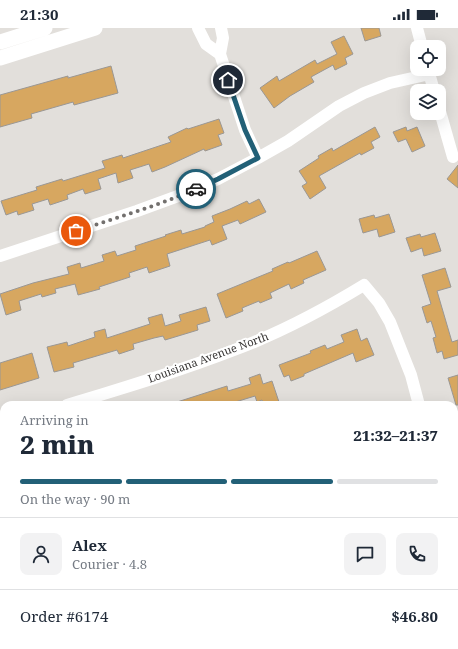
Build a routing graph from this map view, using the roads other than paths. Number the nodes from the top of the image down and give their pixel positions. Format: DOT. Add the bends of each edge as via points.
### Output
graph roads {
  1 [pos="45,28"];
  2 [pos="95,28"];
  3 [pos="198,28"];
  4 [pos="221,28"];
  5 [pos="417,28"];
  6 [pos="420,40"];
  7 [pos="0,42"];
  8 [pos="220,54"];
  9 [pos="0,58"];
  10 [pos="415,76"];
  11 [pos="442,120"];
  12 [pos="453,157"];
  13 [pos="258,158"];
  14 [pos="0,256"];
  15 [pos="80,401"];
  16 [pos="418,401"];
  1 -- 7 [label="street"];
  2 -- 9 [label="street"];
  3 -- 8 [label="street" via="206,44"];
  4 -- 8 [label="street" via="223,38"];
  5 -- 6 [label="street"];
  8 -- 13 [label="street" via="245,130"];
  10 -- 13 [label="street" via="364,93 339,106"];
  11 -- 12 [label="street"];
  13 -- 14 [label="street" via="178,196"];
  15 -- 16 [label="street, Louisiana Avenue North" via="235,350 290,326 364,285 390,322 411,375"];
}
